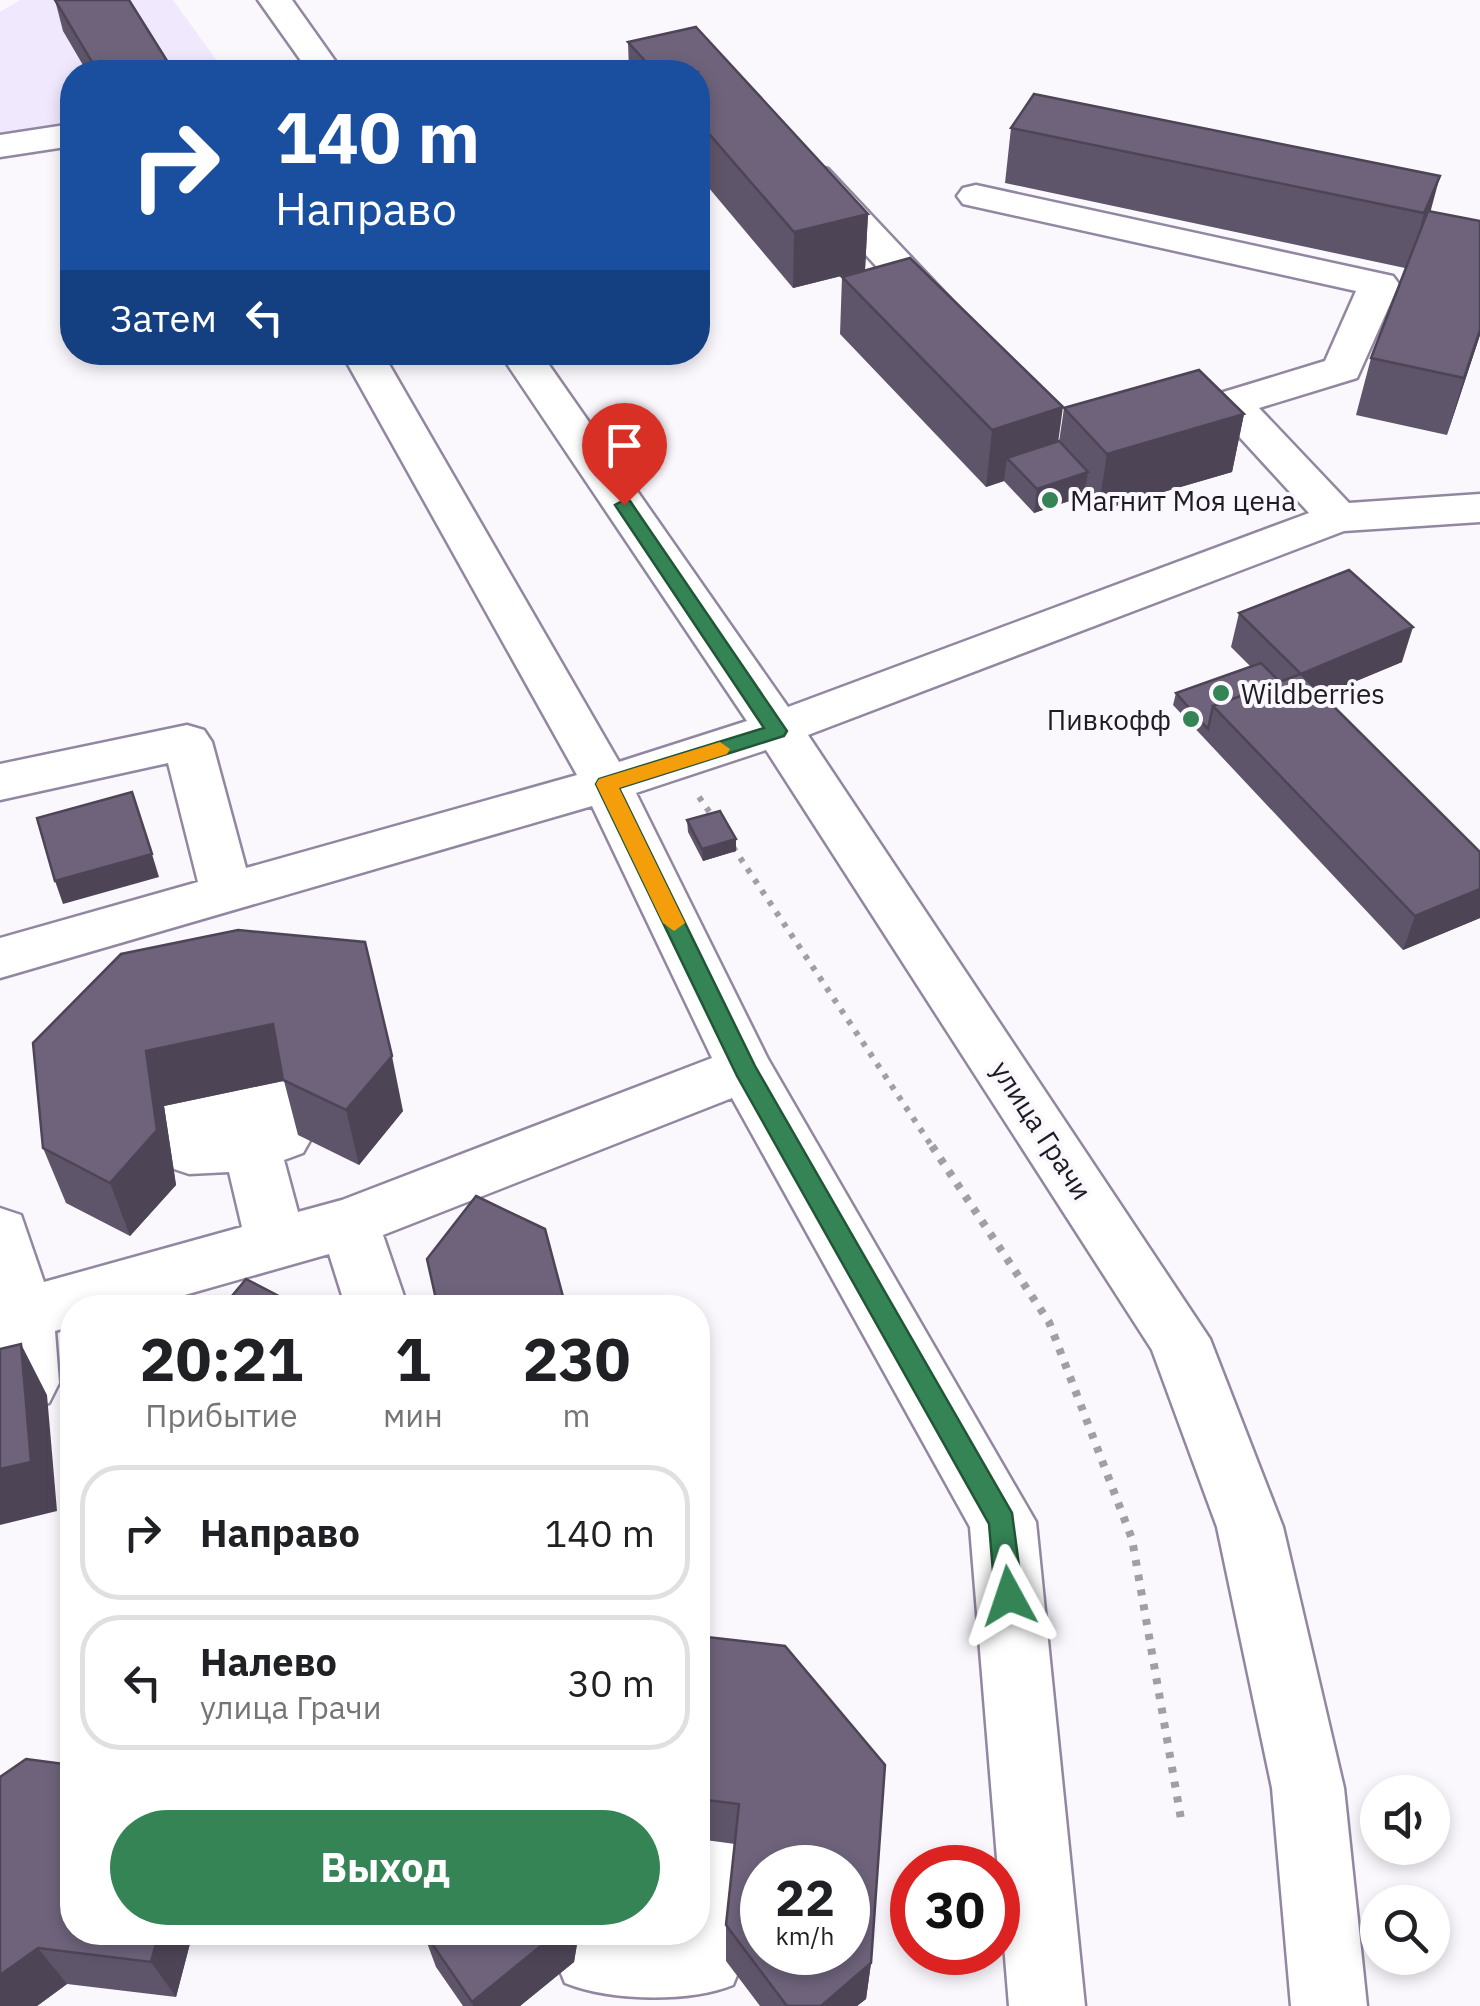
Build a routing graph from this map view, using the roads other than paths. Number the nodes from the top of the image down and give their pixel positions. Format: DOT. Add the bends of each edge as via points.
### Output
graph roads {
  1 [pos="275,0"];
  2 [pos="318,60"];
  3 [pos="60,136"];
  4 [pos="786,145"];
  5 [pos="0,146"];
  6 [pos="976,196"];
  7 [pos="975,350"];
  8 [pos="369,365"];
  9 [pos="528,365"];
  10 [pos="1232,404"];
  11 [pos="1142,430"];
  12 [pos="1480,508"];
  13 [pos="1338,518"];
  14 [pos="777,731"];
  15 [pos="0,782"];
  16 [pos="607,784"];
  17 [pos="227,894"];
  18 [pos="0,958"];
  19 [pos="745,1069"];
  20 [pos="252,1147"];
  21 [pos="349,1223"];
  22 [pos="0,1233"];
  23 [pos="276,1243"];
  24 [pos="91,1295"];
  25 [pos="374,1295"];
  26 [pos="60,1304"];
  27 [pos="23,1314"];
  28 [pos="0,1390"];
  29 [pos="710,1868"];
  30 [pos="710,1933"];
  31 [pos="708,1945"];
  32 [pos="624,1965"];
  33 [pos="1047,2006"];
  34 [pos="1328,2006"];
  1 -- 2 [label="street"];
  3 -- 5 [label="street"];
  4 -- 7 [label="street"];
  6 -- 10 [label="street" via="1379,284 1342,370"];
  8 -- 16 [label="street"];
  9 -- 14 [label="street, улица Грачи"];
  10 -- 11 [label="street"];
  10 -- 13 [label="street"];
  12 -- 13 [label="street"];
  13 -- 14 [label="street"];
  14 -- 16 [label="street"];
  14 -- 34 [label="street, улица Грачи" via="1180,1339 1250,1527 1308,1788"];
  15 -- 17 [label="street" via="187,742"];
  16 -- 17 [label="street"];
  16 -- 19 [label="street"];
  17 -- 18 [label="street" via="146,907"];
  19 -- 21 [label="street"];
  19 -- 33 [label="street" via="1002,1522"];
  20 -- 23 [label="street"];
  21 -- 23 [label="street"];
  21 -- 25 [label="street"];
  22 -- 27 [label="street"];
  23 -- 24 [label="street"];
  26 -- 27 [label="street"];
  27 -- 28 [label="street" via="27,1382"];
  29 -- 30 [label="street" via="720,1870"];
  31 -- 32 [label="street" via="706,1958"];
}
